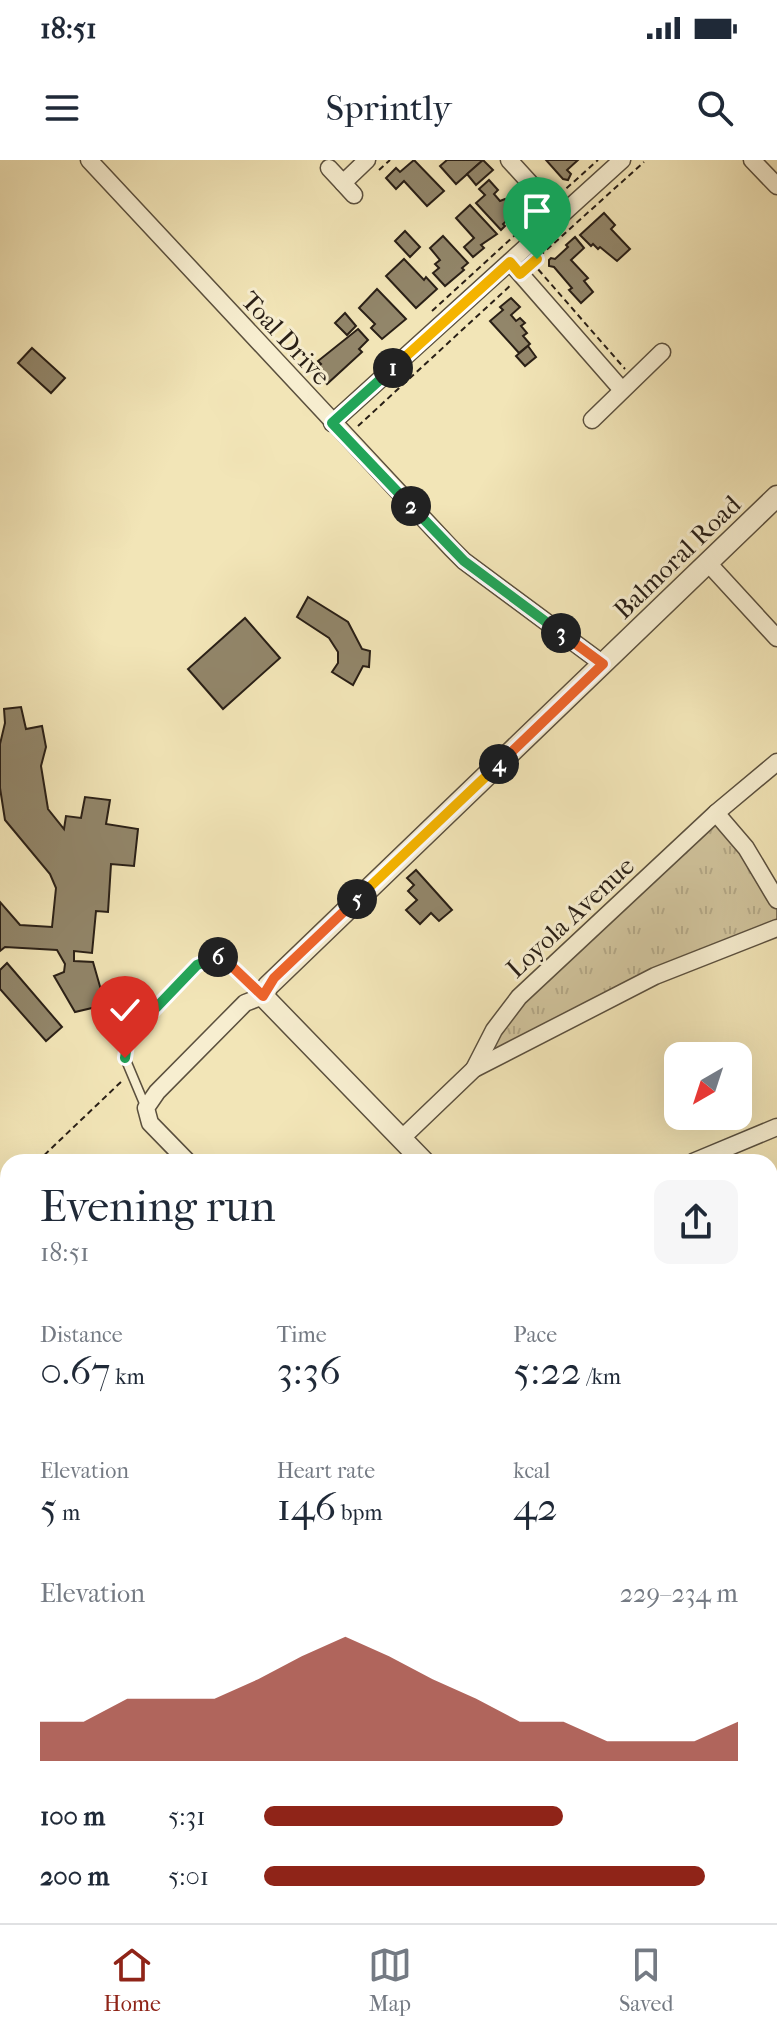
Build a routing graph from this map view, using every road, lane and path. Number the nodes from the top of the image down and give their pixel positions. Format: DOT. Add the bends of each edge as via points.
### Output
graph roads {
  1 [pos="89,160"];
  2 [pos="367,160"];
  3 [pos="509,160"];
  4 [pos="598,160"];
  5 [pos="622,160"];
  6 [pos="752,160"];
  7 [pos="644,162"];
  8 [pos="329,168"];
  9 [pos="777,186"];
  10 [pos="554,209"];
  11 [pos="537,259"];
  12 [pos="517,270"];
  13 [pos="430,313"];
  14 [pos="662,352"];
  15 [pos="628,385"];
  16 [pos="592,420"];
  17 [pos="332,423"];
  18 [pos="356,428"];
  19 [pos="777,496"];
  20 [pos="708,563"];
  21 [pos="777,638"];
  22 [pos="603,664"];
  23 [pos="777,762"];
  24 [pos="716,813"];
  25 [pos="777,900"];
  26 [pos="777,928"];
  27 [pos="263,996"];
  28 [pos="474,1069"];
  29 [pos="131,1073"];
  30 [pos="146,1108"];
  31 [pos="777,1127"];
  32 [pos="402,1138"];
  33 [pos="45,1154"];
  34 [pos="180,1154"];
  35 [pos="417,1154"];
  36 [pos="712,1154"];
  1 -- 17 [label="street, Toal Drive"];
  2 -- 8 [label="street" via="349,189"];
  3 -- 10 [label="street"];
  4 -- 10 [label="path"];
  5 -- 10 [label="street"];
  6 -- 9 [label="street"];
  7 -- 11 [label="path"];
  10 -- 12 [label="street"];
  10 -- 13 [label="path"];
  11 -- 12 [label="path"];
  11 -- 15 [label="path" via="537,268"];
  12 -- 15 [label="street"];
  12 -- 17 [label="street"];
  12 -- 18 [label="path"];
  14 -- 15 [label="street"];
  15 -- 16 [label="street"];
  17 -- 22 [label="street, Toal Drive" via="464,561"];
  19 -- 20 [label="street, Balmoral Road"];
  20 -- 21 [label="street"];
  20 -- 22 [label="street, Balmoral Road"];
  22 -- 27 [label="street, Balmoral Road" via="274,978"];
  23 -- 24 [label="street, Loyola Avenue"];
  24 -- 25 [label="street" via="746,848"];
  24 -- 28 [label="street, Loyola Avenue" via="519,997"];
  26 -- 28 [label="street, Loyola Avenue" via="655,976"];
  27 -- 29 [label="lane" via="221,956 197,965 128,1037 125,1058"];
  27 -- 30 [label="street" via="245,1003"];
  27 -- 32 [label="street"];
  28 -- 32 [label="street, Loyola Avenue"];
  29 -- 30 [label="lane"];
  29 -- 33 [label="path"];
  30 -- 34 [label="street" via="150,1123"];
  31 -- 36 [label="street"];
  32 -- 35 [label="street"];
}
